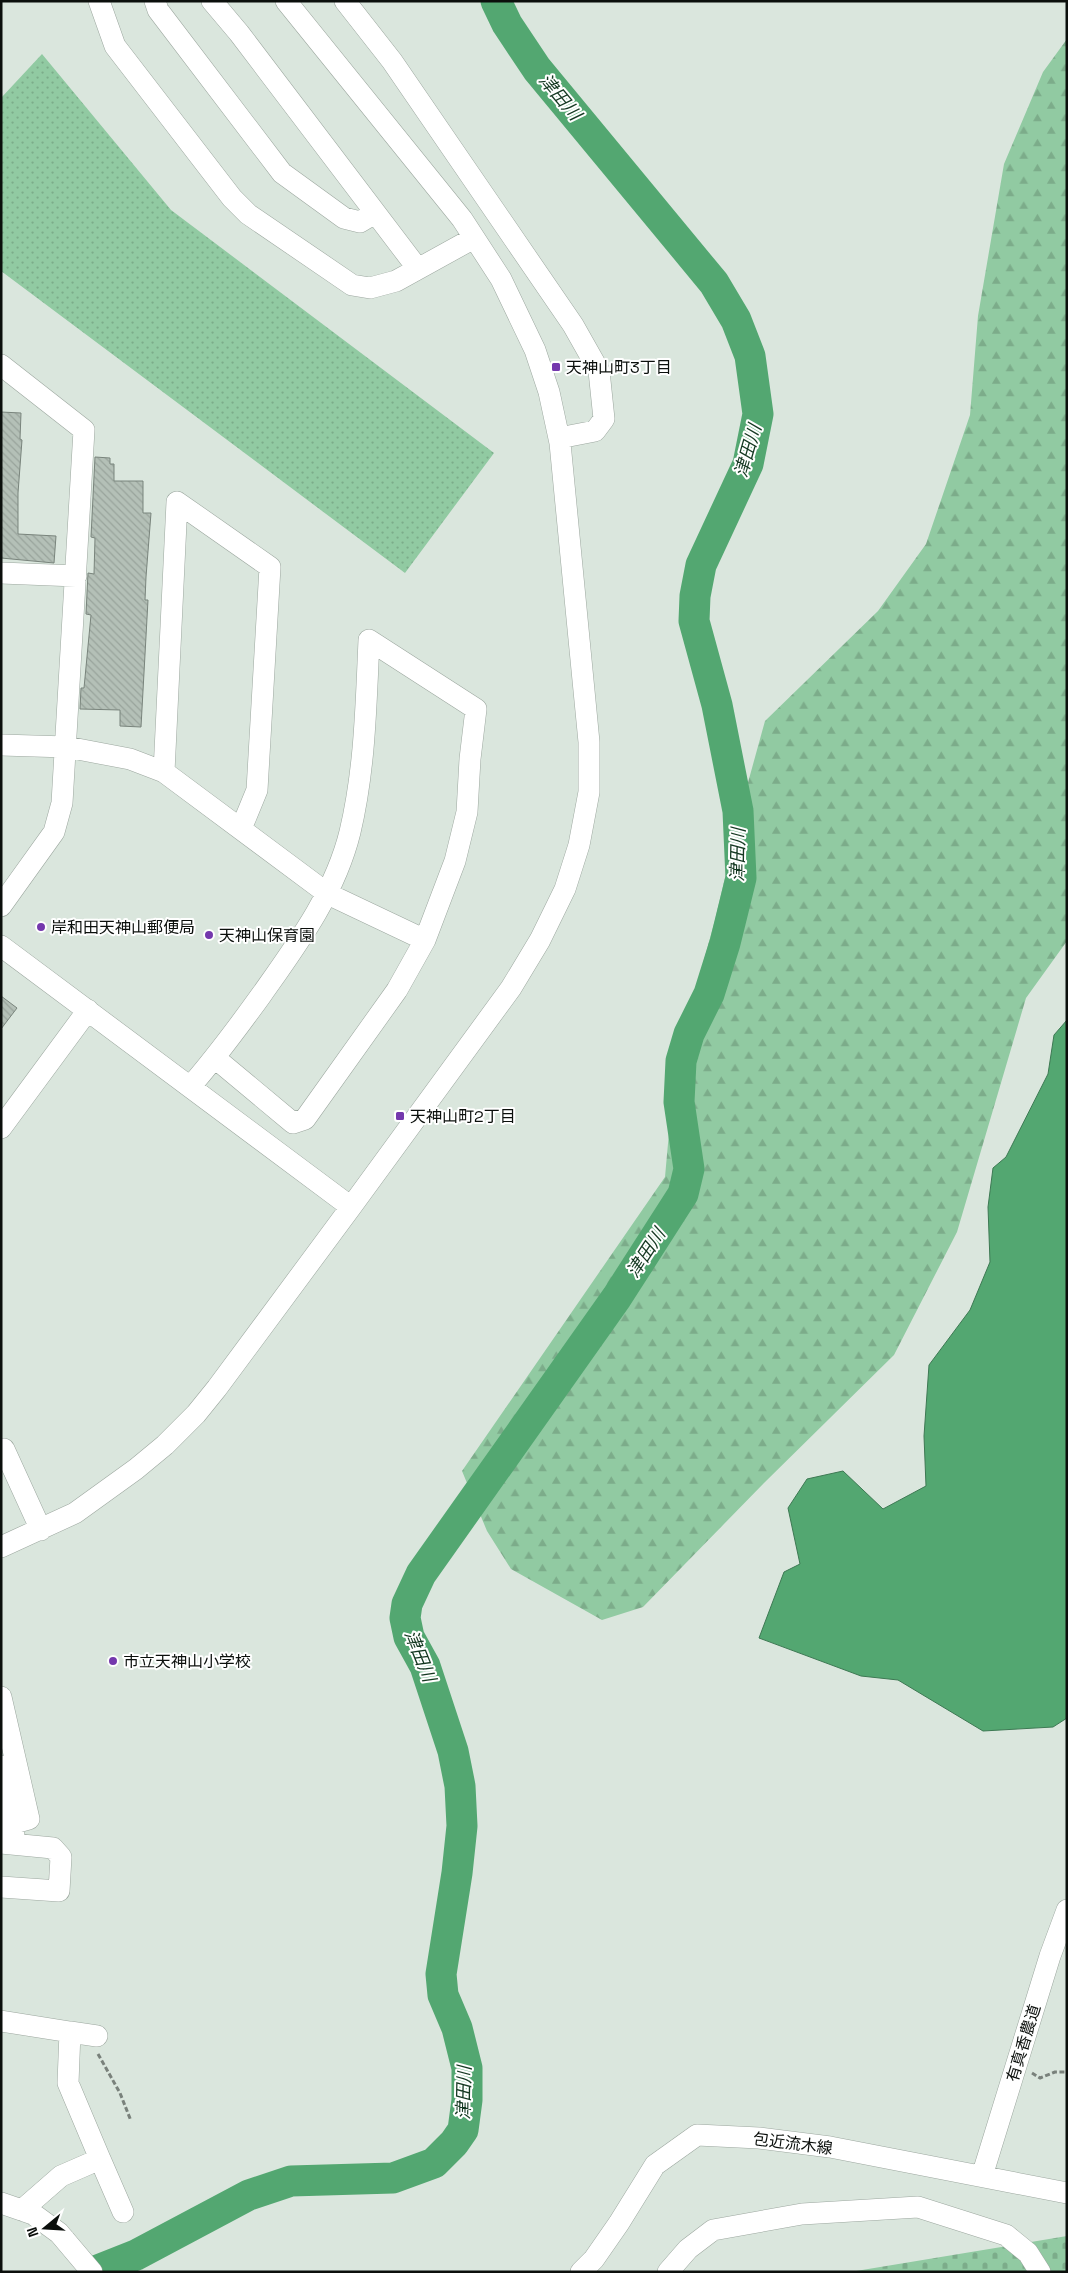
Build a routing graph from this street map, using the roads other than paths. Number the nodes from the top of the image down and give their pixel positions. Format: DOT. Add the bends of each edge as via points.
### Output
graph roads {
  1 [pos="99,1"];
  2 [pos="155,1"];
  3 [pos="212,1"];
  4 [pos="286,1"];
  5 [pos="345,1"];
  6 [pos="375,213"];
  7 [pos="474,238"];
  8 [pos="418,269"];
  9 [pos="1,365"];
  10 [pos="559,438"];
  11 [pos="1,573"];
  12 [pos="76,576"];
  13 [pos="1,745"];
  14 [pos="67,747"];
  15 [pos="164,772"];
  16 [pos="241,830"];
  17 [pos="328,894"];
  18 [pos="1,906"];
  19 [pos="425,940"];
  20 [pos="1,946"];
  21 [pos="88,1010"];
  22 [pos="216,1058"];
  23 [pos="190,1087"];
  24 [pos="1,1128"];
  25 [pos="351,1207"];
  26 [pos="2,1454"];
  27 [pos="41,1530"];
  28 [pos="1,1547"];
  29 [pos="1,1697"];
  30 [pos="1,1766"];
  31 [pos="7,1834"];
  32 [pos="1,1887"];
  33 [pos="1067,1910"];
  34 [pos="1,2021"];
  35 [pos="70,2032"];
  36 [pos="97,2036"];
  37 [pos="100,2159"];
  38 [pos="982,2176"];
  39 [pos="1067,2193"];
  40 [pos="1,2203"];
  41 [pos="22,2210"];
  42 [pos="123,2212"];
  43 [pos="92,2272"];
  44 [pos="581,2272"];
  45 [pos="668,2272"];
  46 [pos="1040,2272"];
  1 -- 8 [label="street" via="115,46 232,198 248,214 352,284 370,288 396,281"];
  2 -- 6 [label="street" via="158,10 282,173 344,218 360,222"];
  3 -- 6 [label="street"];
  4 -- 7 [label="street"];
  5 -- 10 [label="street" via="392,61 573,325 599,372 604,419 595,431"];
  6 -- 8 [label="street"];
  7 -- 8 [label="street"];
  7 -- 10 [label="street" via="501,279 535,350"];
  9 -- 12 [label="street" via="84,430"];
  10 -- 25 [label="street" via="589,742 589,792 580,845 544,932 516,980"];
  11 -- 12 [label="street"];
  12 -- 14 [label="street"];
  13 -- 14 [label="street"];
  14 -- 15 [label="street" via="130,759"];
  14 -- 18 [label="street" via="62,803 54,832"];
  15 -- 16 [label="street"];
  15 -- 16 [label="street" via="177,502 270,567 256,790"];
  16 -- 17 [label="street"];
  17 -- 19 [label="street"];
  17 -- 19 [label="street" via="349,834 362,774 369,640 476,709 467,812 455,861"];
  17 -- 22 [label="street" via="295,948"];
  19 -- 22 [label="street" via="397,990 305,1119 293,1123"];
  20 -- 21 [label="street"];
  21 -- 23 [label="street"];
  21 -- 24 [label="street"];
  22 -- 23 [label="street"];
  23 -- 25 [label="street"];
  25 -- 27 [label="street" via="196,1414 136,1470 74,1513"];
  26 -- 27 [label="street"];
  27 -- 28 [label="street"];
  29 -- 31 [label="street" via="29,1820"];
  30 -- 31 [label="street"];
  31 -- 32 [label="street" via="53,1848 61,1857 59,1891"];
  33 -- 38 [label="street, 有真香農道"];
  34 -- 35 [label="street"];
  35 -- 36 [label="street"];
  35 -- 37 [label="street" via="68,2082"];
  37 -- 41 [label="street" via="60,2176"];
  37 -- 42 [label="street"];
  38 -- 39 [label="street, 包近流木線"];
  38 -- 44 [label="street, 包近流木線" via="830,2146 697,2135 655,2165 619,2224"];
  40 -- 41 [label="street"];
  41 -- 43 [label="street" via="34,2214 59,2233"];
  45 -- 46 [label="street" via="688,2249 713,2230 802,2214 918,2207 1006,2235 1028,2253"];
}
